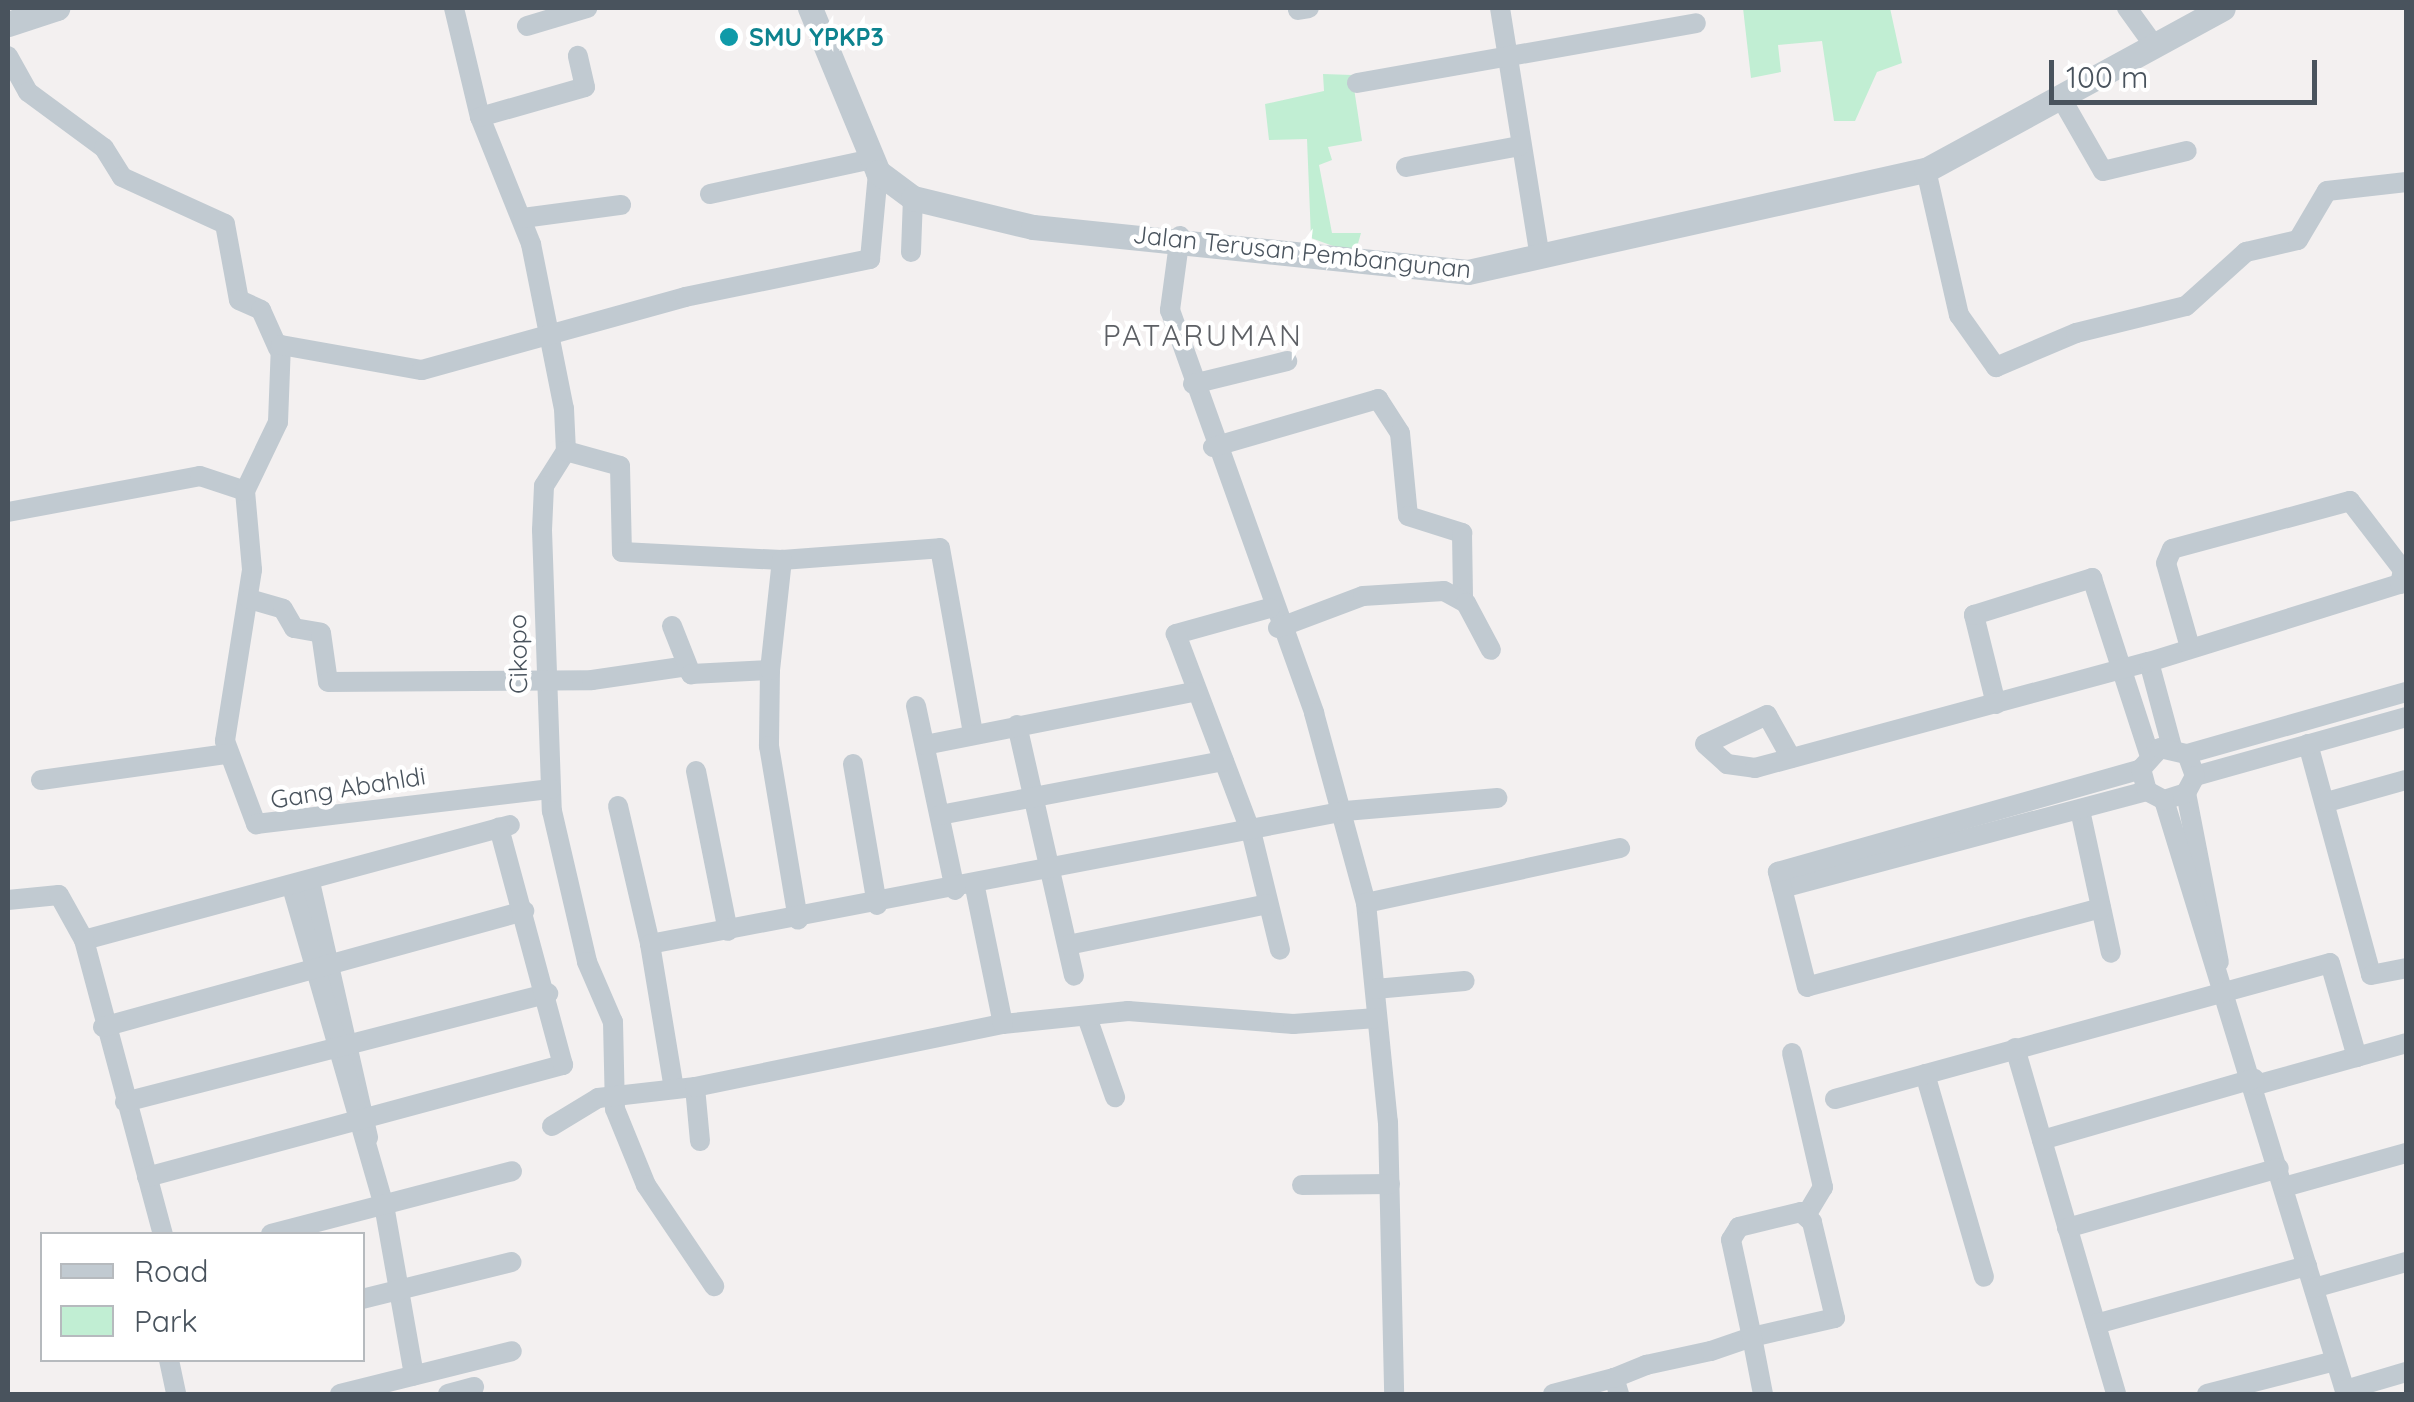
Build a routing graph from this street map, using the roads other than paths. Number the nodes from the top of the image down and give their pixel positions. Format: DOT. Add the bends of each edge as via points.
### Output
graph roads {
  1 [pos="56,8"];
  2 [pos="454,8"];
  3 [pos="587,8"];
  4 [pos="810,8"];
  5 [pos="1500,8"];
  6 [pos="2127,8"];
  7 [pos="2223,8"];
  8 [pos="1696,23"];
  9 [pos="8,24"];
  10 [pos="526,26"];
  11 [pos="2154,44"];
  12 [pos="8,56"];
  13 [pos="578,56"];
  14 [pos="1507,57"];
  15 [pos="1357,83"];
  16 [pos="2060,96"];
  17 [pos="480,117"];
  18 [pos="1519,146"];
  19 [pos="2186,151"];
  20 [pos="875,166"];
  21 [pos="1406,167"];
  22 [pos="1926,170"];
  23 [pos="2406,182"];
  24 [pos="710,194"];
  25 [pos="914,198"];
  26 [pos="622,205"];
  27 [pos="523,218"];
  28 [pos="1180,236"];
  29 [pos="911,252"];
  30 [pos="1540,258"];
  31 [pos="545,338"];
  32 [pos="278,348"];
  33 [pos="1288,360"];
  34 [pos="1193,384"];
  35 [pos="1213,447"];
  36 [pos="566,451"];
  37 [pos="245,492"];
  38 [pos="8,512"];
  39 [pos="782,560"];
  40 [pos="249,598"];
  41 [pos="1464,600"];
  42 [pos="1274,618"];
  43 [pos="672,626"];
  44 [pos="2190,647"];
  45 [pos="1491,650"];
  46 [pos="2149,662"];
  47 [pos="680,667"];
  48 [pos="2125,668"];
  49 [pos="770,670"];
  50 [pos="542,680"];
  51 [pos="1194,692"];
  52 [pos="2406,692"];
  53 [pos="1996,704"];
  54 [pos="916,706"];
  55 [pos="2406,717"];
  56 [pos="1017,724"];
  57 [pos="973,734"];
  58 [pos="2308,744"];
  59 [pos="925,745"];
  60 [pos="2179,750"];
  61 [pos="227,754"];
  62 [pos="1790,758"];
  63 [pos="1224,760"];
  64 [pos="2145,761"];
  65 [pos="853,764"];
  66 [pos="696,771"];
  67 [pos="41,780"];
  68 [pos="2406,780"];
  69 [pos="2190,785"];
  70 [pos="551,789"];
  71 [pos="2156,796"];
  72 [pos="1498,798"];
  73 [pos="1033,799"];
  74 [pos="2326,802"];
  75 [pos="618,806"];
  76 [pos="2080,810"];
  77 [pos="1345,811"];
  78 [pos="940,815"];
  79 [pos="1958,831"];
  80 [pos="1252,835"];
  81 [pos="1620,848"];
  82 [pos="1052,874"];
  83 [pos="302,884"];
  84 [pos="965,888"];
  85 [pos="8,900"];
  86 [pos="1366,903"];
  87 [pos="1268,904"];
  88 [pos="877,905"];
  89 [pos="2101,908"];
  90 [pos="524,911"];
  91 [pos="798,920"];
  92 [pos="728,932"];
  93 [pos="84,940"];
  94 [pos="650,944"];
  95 [pos="1068,945"];
  96 [pos="1280,950"];
  97 [pos="2111,953"];
  98 [pos="2219,964"];
  99 [pos="2406,968"];
  100 [pos="323,969"];
  101 [pos="1074,976"];
  102 [pos="1465,981"];
  103 [pos="1375,989"];
  104 [pos="2227,990"];
  105 [pos="548,993"];
  106 [pos="1088,1017"];
  107 [pos="1377,1018"];
  108 [pos="1003,1024"];
  109 [pos="103,1028"];
  110 [pos="2406,1043"];
  111 [pos="343,1047"];
  112 [pos="2015,1048"];
  113 [pos="1792,1054"];
  114 [pos="2357,1056"];
  115 [pos="1925,1074"];
  116 [pos="2255,1082"];
  117 [pos="684,1088"];
  118 [pos="612,1096"];
  119 [pos="1114,1097"];
  120 [pos="1835,1100"];
  121 [pos="125,1102"];
  122 [pos="552,1126"];
  123 [pos="364,1131"];
  124 [pos="2042,1140"];
  125 [pos="700,1142"];
  126 [pos="2406,1153"];
  127 [pos="512,1171"];
  128 [pos="147,1177"];
  129 [pos="2282,1178"];
  130 [pos="1390,1184"];
  131 [pos="1302,1185"];
  132 [pos="384,1205"];
  133 [pos="1806,1215"];
  134 [pos="2067,1228"];
  135 [pos="162,1232"];
  136 [pos="279,1232"];
  137 [pos="511,1262"];
  138 [pos="2406,1262"];
  139 [pos="2307,1266"];
  140 [pos="1984,1277"];
  141 [pos="714,1286"];
  142 [pos="2314,1288"];
  143 [pos="397,1292"];
  144 [pos="365,1298"];
  145 [pos="2096,1324"];
  146 [pos="1752,1337"];
  147 [pos="512,1351"];
  148 [pos="2335,1361"];
  149 [pos="169,1362"];
  150 [pos="2406,1372"];
  151 [pos="414,1374"];
  152 [pos="1616,1386"];
  153 [pos="474,1387"];
  154 [pos="2345,1392"];
  155 [pos="176,1394"];
  156 [pos="340,1394"];
  157 [pos="448,1394"];
  158 [pos="1394,1394"];
  159 [pos="1553,1394"];
  160 [pos="1763,1394"];
  161 [pos="2116,1394"];
  162 [pos="2207,1394"];
  1 -- 9 [label="street"];
  2 -- 17 [label="street"];
  3 -- 10 [label="street"];
  4 -- 20 [label="street"];
  5 -- 14 [label="street"];
  6 -- 11 [label="street"];
  7 -- 11 [label="street, Jalan Terusan Pembangunan"];
  8 -- 14 [label="street"];
  11 -- 16 [label="street, Jalan Terusan Pembangunan"];
  12 -- 32 [label="street" via="28,92 104,148 122,177 224,224 239,300 262,310"];
  13 -- 17 [label="street" via="585,87"];
  14 -- 15 [label="street"];
  14 -- 18 [label="street"];
  16 -- 19 [label="street" via="2104,172"];
  16 -- 22 [label="street, Jalan Terusan Pembangunan"];
  17 -- 27 [label="street"];
  18 -- 21 [label="street"];
  18 -- 30 [label="street"];
  20 -- 24 [label="street"];
  20 -- 25 [label="street, Jalan Terusan Pembangunan"];
  20 -- 31 [label="street" via="870,259"];
  22 -- 23 [label="street" via="1959,316 1996,367 2076,333 2186,306 2246,252 2298,240 2327,191"];
  22 -- 30 [label="street, Jalan Terusan Pembangunan"];
  25 -- 28 [label="street, Jalan Terusan Pembangunan" via="1034,227"];
  25 -- 29 [label="street"];
  26 -- 27 [label="street"];
  27 -- 31 [label="street"];
  28 -- 30 [label="street, Jalan Terusan Pembangunan" via="1468,272"];
  28 -- 34 [label="street" via="1170,310"];
  31 -- 32 [label="street" via="422,370"];
  31 -- 36 [label="street"];
  32 -- 37 [label="street" via="278,422"];
  33 -- 34 [label="street"];
  34 -- 35 [label="street"];
  35 -- 41 [label="street" via="1378,400 1400,433 1408,516 1462,533"];
  35 -- 42 [label="street"];
  36 -- 39 [label="street" via="620,466 622,552"];
  36 -- 50 [label="street, Cikopo" via="544,486"];
  37 -- 38 [label="street" via="200,476"];
  37 -- 40 [label="street, Gang Abahldi"];
  39 -- 49 [label="street"];
  39 -- 57 [label="street" via="940,548"];
  40 -- 50 [label="street" via="283,609 294,628 321,633 328,682"];
  40 -- 61 [label="street, Gang Abahldi"];
  41 -- 42 [label="street" via="1444,591 1363,596"];
  41 -- 45 [label="street"];
  42 -- 51 [label="street" via="1179,627"];
  42 -- 77 [label="street"];
  43 -- 47 [label="street"];
  44 -- 44 [label="street" via="2166,564 2172,549 2350,501 2404,570 2400,584"];
  44 -- 46 [label="street"];
  46 -- 48 [label="street"];
  46 -- 60 [label="street"];
  47 -- 49 [label="street" via="700,675"];
  47 -- 50 [label="street"];
  48 -- 53 [label="street"];
  48 -- 53 [label="street" via="2098,586 2081,577 1974,616"];
  48 -- 64 [label="street"];
  49 -- 91 [label="street" via="769,746"];
  50 -- 70 [label="street, Cikopo"];
  51 -- 56 [label="street"];
  51 -- 63 [label="street"];
  52 -- 60 [label="street"];
  53 -- 62 [label="street"];
  54 -- 59 [label="street"];
  55 -- 58 [label="street"];
  56 -- 57 [label="street"];
  56 -- 73 [label="street"];
  57 -- 59 [label="street"];
  58 -- 69 [label="street"];
  58 -- 74 [label="street"];
  59 -- 78 [label="street"];
  60 -- 64 [label="street"];
  60 -- 69 [label="street"];
  61 -- 67 [label="street"];
  61 -- 70 [label="street, Gang Abahldi" via="248,817 270,828"];
  63 -- 73 [label="street"];
  63 -- 80 [label="street"];
  64 -- 71 [label="street"];
  64 -- 79 [label="street"];
  65 -- 88 [label="street"];
  66 -- 92 [label="street"];
  68 -- 74 [label="street"];
  69 -- 71 [label="street"];
  69 -- 98 [label="street"];
  70 -- 118 [label="street, Cikopo" via="588,962 614,1022"];
  71 -- 76 [label="street"];
  71 -- 98 [label="street" via="2197,927"];
  72 -- 77 [label="street"];
  73 -- 78 [label="street"];
  73 -- 82 [label="street"];
  74 -- 99 [label="street" via="2370,975"];
  75 -- 94 [label="street"];
  76 -- 79 [label="street"];
  76 -- 89 [label="street"];
  77 -- 80 [label="street"];
  77 -- 86 [label="street"];
  78 -- 84 [label="street"];
  79 -- 89 [label="street" via="1782,868 1807,988"];
  80 -- 82 [label="street"];
  80 -- 87 [label="street"];
  81 -- 86 [label="street"];
  82 -- 84 [label="street"];
  82 -- 95 [label="street"];
  83 -- 90 [label="street" via="506,826"];
  83 -- 93 [label="street"];
  83 -- 100 [label="street"];
  84 -- 88 [label="street"];
  84 -- 108 [label="street"];
  85 -- 93 [label="street" via="59,895"];
  86 -- 103 [label="street"];
  87 -- 95 [label="street"];
  87 -- 96 [label="street"];
  88 -- 91 [label="street"];
  89 -- 97 [label="street"];
  90 -- 100 [label="street"];
  90 -- 105 [label="street"];
  91 -- 92 [label="street"];
  92 -- 94 [label="street"];
  93 -- 109 [label="street"];
  94 -- 117 [label="street"];
  95 -- 101 [label="street"];
  98 -- 104 [label="street"];
  100 -- 109 [label="street"];
  100 -- 111 [label="street"];
  102 -- 103 [label="street"];
  103 -- 107 [label="street"];
  104 -- 112 [label="street"];
  104 -- 114 [label="street" via="2330,963"];
  104 -- 116 [label="street"];
  105 -- 111 [label="street"];
  105 -- 123 [label="street" via="565,1060 558,1070"];
  106 -- 107 [label="street"];
  106 -- 108 [label="street"];
  106 -- 119 [label="street"];
  107 -- 130 [label="street"];
  108 -- 117 [label="street"];
  109 -- 121 [label="street"];
  110 -- 114 [label="street"];
  111 -- 121 [label="street"];
  111 -- 123 [label="street"];
  112 -- 115 [label="street"];
  112 -- 124 [label="street"];
  113 -- 133 [label="street" via="1824,1187"];
  114 -- 116 [label="street"];
  115 -- 120 [label="street"];
  115 -- 140 [label="street"];
  116 -- 124 [label="street"];
  116 -- 129 [label="street"];
  117 -- 118 [label="street"];
  117 -- 125 [label="street"];
  118 -- 122 [label="street"];
  118 -- 141 [label="street, Cikopo" via="646,1185"];
  121 -- 128 [label="street"];
  123 -- 128 [label="street"];
  123 -- 132 [label="street"];
  124 -- 134 [label="street"];
  126 -- 129 [label="street"];
  127 -- 132 [label="street"];
  128 -- 135 [label="street"];
  129 -- 134 [label="street"];
  129 -- 139 [label="street"];
  130 -- 131 [label="street"];
  130 -- 158 [label="street"];
  132 -- 136 [label="street"];
  132 -- 143 [label="street"];
  133 -- 146 [label="street" via="1732,1235"];
  133 -- 146 [label="street" via="1836,1316"];
  134 -- 145 [label="street"];
  137 -- 143 [label="street"];
  138 -- 142 [label="street"];
  139 -- 142 [label="street"];
  139 -- 145 [label="street"];
  142 -- 148 [label="street"];
  143 -- 144 [label="street"];
  143 -- 151 [label="street"];
  145 -- 161 [label="street"];
  146 -- 152 [label="street"];
  146 -- 160 [label="street"];
  147 -- 151 [label="street"];
  148 -- 154 [label="street"];
  148 -- 162 [label="street"];
  149 -- 155 [label="street"];
  150 -- 154 [label="street"];
  151 -- 156 [label="street"];
  152 -- 159 [label="street"];
  153 -- 157 [label="street"];
}
